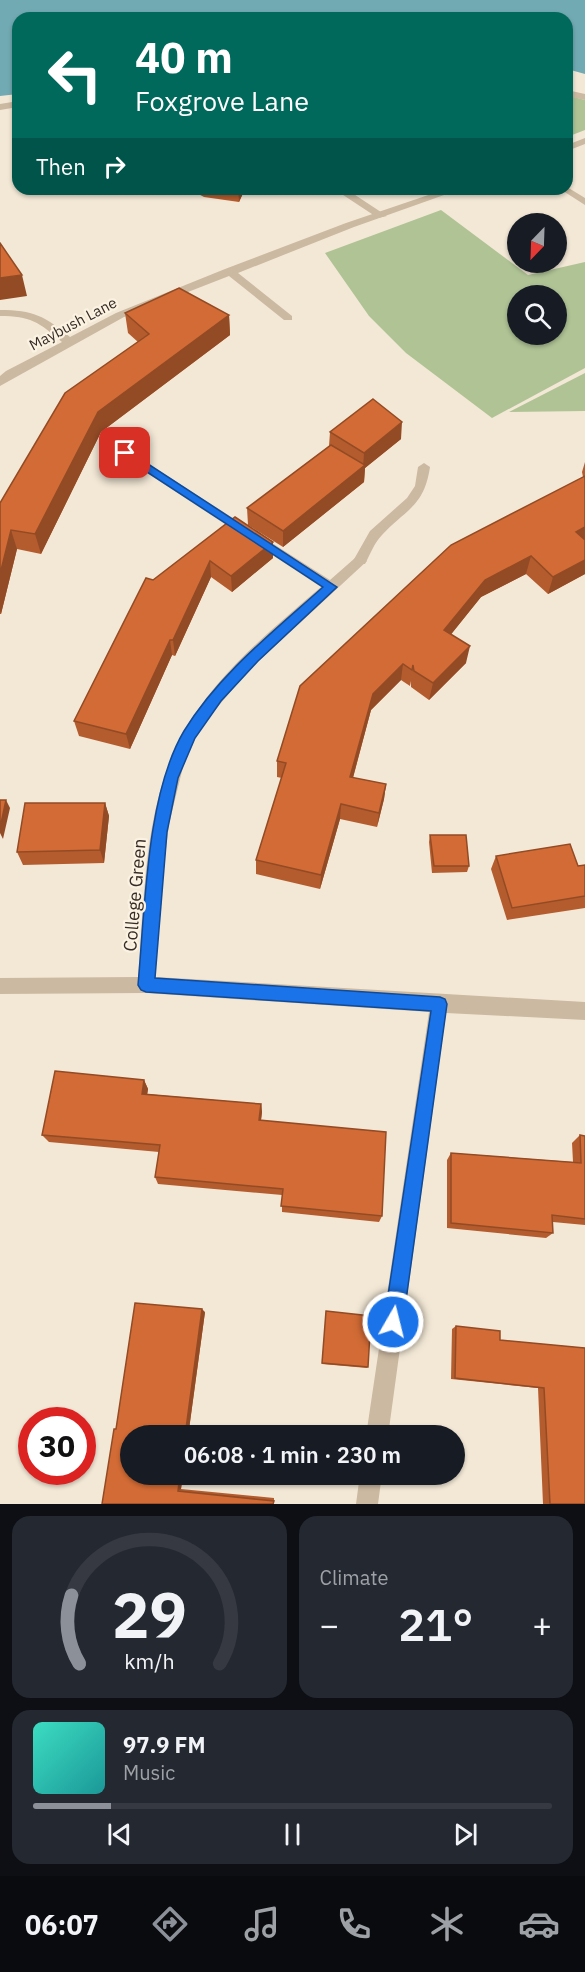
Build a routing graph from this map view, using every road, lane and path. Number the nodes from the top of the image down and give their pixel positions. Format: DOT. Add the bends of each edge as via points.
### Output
graph roads {
  1 [pos="349,195"];
  2 [pos="440,195"];
  3 [pos="382,216"];
  4 [pos="229,271"];
  5 [pos="0,313"];
  6 [pos="288,318"];
  7 [pos="70,343"];
  8 [pos="0,382"];
  9 [pos="125,453"];
  10 [pos="424,466"];
  11 [pos="331,587"];
  12 [pos="146,985"];
  13 [pos="0,986"];
  14 [pos="440,1004"];
  15 [pos="585,1011"];
  16 [pos="379,1425"];
  17 [pos="370,1485"];
  18 [pos="367,1504"];
  1 -- 3 [label="street"];
  2 -- 3 [label="street, Maybush Lane"];
  3 -- 4 [label="street, Maybush Lane"];
  4 -- 6 [label="street"];
  4 -- 7 [label="street, Maybush Lane" via="120,315"];
  5 -- 7 [label="street" via="41,317"];
  7 -- 8 [label="street, Maybush Lane"];
  9 -- 11 [label="street"];
  10 -- 11 [label="street, College Green" via="421,487 411,501 375,534 360,561"];
  11 -- 12 [label="street, College Green" via="246,665 216,697 189,735 171,778 160,832"];
  12 -- 13 [label="street"];
  12 -- 14 [label="street"];
  14 -- 15 [label="street"];
  14 -- 16 [label="street"];
  17 -- 18 [label="street"];
}
